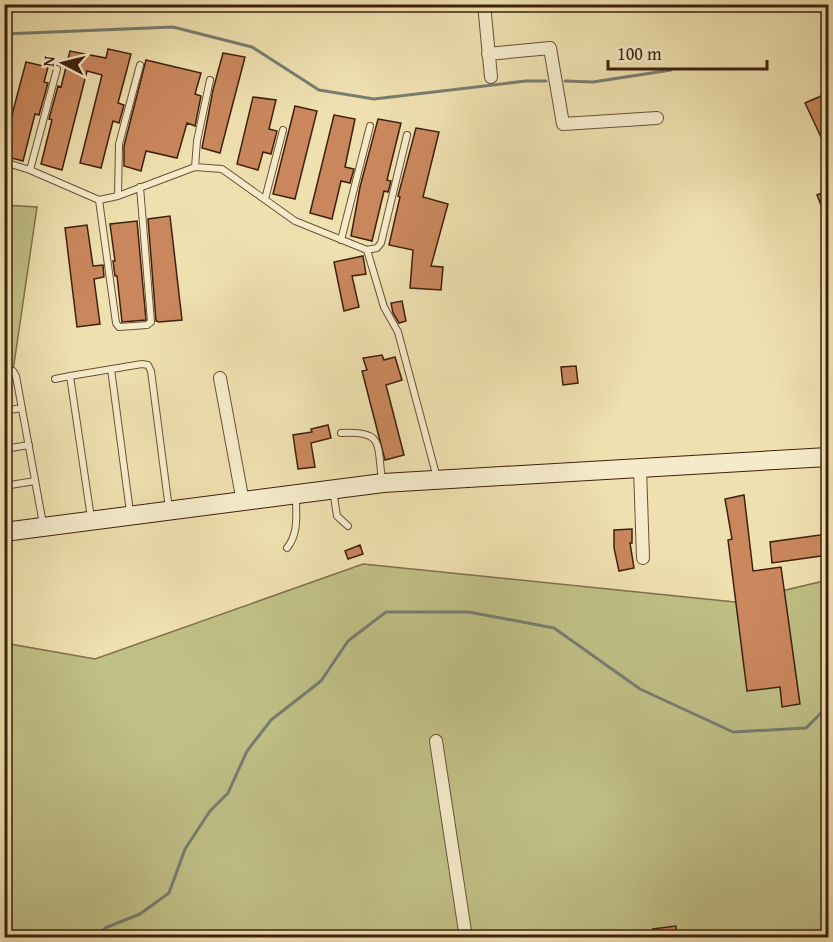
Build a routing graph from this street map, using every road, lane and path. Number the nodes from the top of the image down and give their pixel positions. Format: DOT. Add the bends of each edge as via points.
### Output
graph roads {
  1 [pos="484,4"];
  2 [pos="488,54"];
  3 [pos="140,65"];
  4 [pos="57,69"];
  5 [pos="490,76"];
  6 [pos="210,80"];
  7 [pos="657,118"];
  8 [pos="369,126"];
  9 [pos="283,130"];
  10 [pos="407,135"];
  11 [pos="4,162"];
  12 [pos="195,167"];
  13 [pos="30,170"];
  14 [pos="140,187"];
  15 [pos="118,196"];
  16 [pos="99,200"];
  17 [pos="265,200"];
  18 [pos="341,240"];
  19 [pos="367,250"];
  20 [pos="111,369"];
  21 [pos="4,371"];
  22 [pos="70,376"];
  23 [pos="220,378"];
  24 [pos="55,379"];
  25 [pos="22,408"];
  26 [pos="4,411"];
  27 [pos="341,433"];
  28 [pos="29,445"];
  29 [pos="4,449"];
  30 [pos="828,457"];
  31 [pos="640,468"];
  32 [pos="437,479"];
  33 [pos="34,481"];
  34 [pos="382,483"];
  35 [pos="4,486"];
  36 [pos="333,490"];
  37 [pos="296,495"];
  38 [pos="243,502"];
  39 [pos="169,510"];
  40 [pos="131,516"];
  41 [pos="92,522"];
  42 [pos="348,526"];
  43 [pos="44,528"];
  44 [pos="4,532"];
  45 [pos="287,548"];
  46 [pos="643,558"];
  47 [pos="436,741"];
  48 [pos="466,938"];
  1 -- 2 [label="street"];
  2 -- 5 [label="street"];
  2 -- 7 [label="street" via="550,48 563,124"];
  3 -- 15 [label="lane" via="119,144"];
  4 -- 13 [label="lane"];
  6 -- 12 [label="lane"];
  8 -- 18 [label="lane"];
  9 -- 17 [label="lane"];
  10 -- 19 [label="lane" via="381,243"];
  11 -- 13 [label="lane"];
  12 -- 14 [label="lane"];
  12 -- 17 [label="lane" via="222,169"];
  13 -- 16 [label="lane"];
  14 -- 15 [label="lane"];
  14 -- 16 [label="lane" via="151,315 147,325 119,327 116,323"];
  15 -- 16 [label="lane"];
  17 -- 18 [label="lane" via="304,226"];
  18 -- 19 [label="lane"];
  19 -- 32 [label="lane" via="384,307 398,332"];
  20 -- 22 [label="lane"];
  20 -- 39 [label="lane" via="142,364 151,371"];
  20 -- 40 [label="lane"];
  21 -- 25 [label="lane" via="13,371 16,376"];
  22 -- 24 [label="lane"];
  22 -- 41 [label="lane"];
  23 -- 38 [label="street"];
  25 -- 26 [label="lane"];
  25 -- 28 [label="lane"];
  27 -- 34 [label="lane" via="363,431 371,435 377,444"];
  28 -- 29 [label="lane"];
  28 -- 33 [label="lane"];
  30 -- 31 [label="street"];
  31 -- 32 [label="street"];
  31 -- 46 [label="street"];
  32 -- 34 [label="street"];
  33 -- 35 [label="lane"];
  33 -- 43 [label="lane"];
  34 -- 36 [label="street"];
  36 -- 37 [label="street"];
  36 -- 42 [label="lane" via="337,516"];
  37 -- 38 [label="street"];
  37 -- 45 [label="lane" via="295,534"];
  38 -- 39 [label="street"];
  39 -- 40 [label="street"];
  40 -- 41 [label="street"];
  41 -- 43 [label="street"];
  43 -- 44 [label="street"];
  47 -- 48 [label="street"];
}
